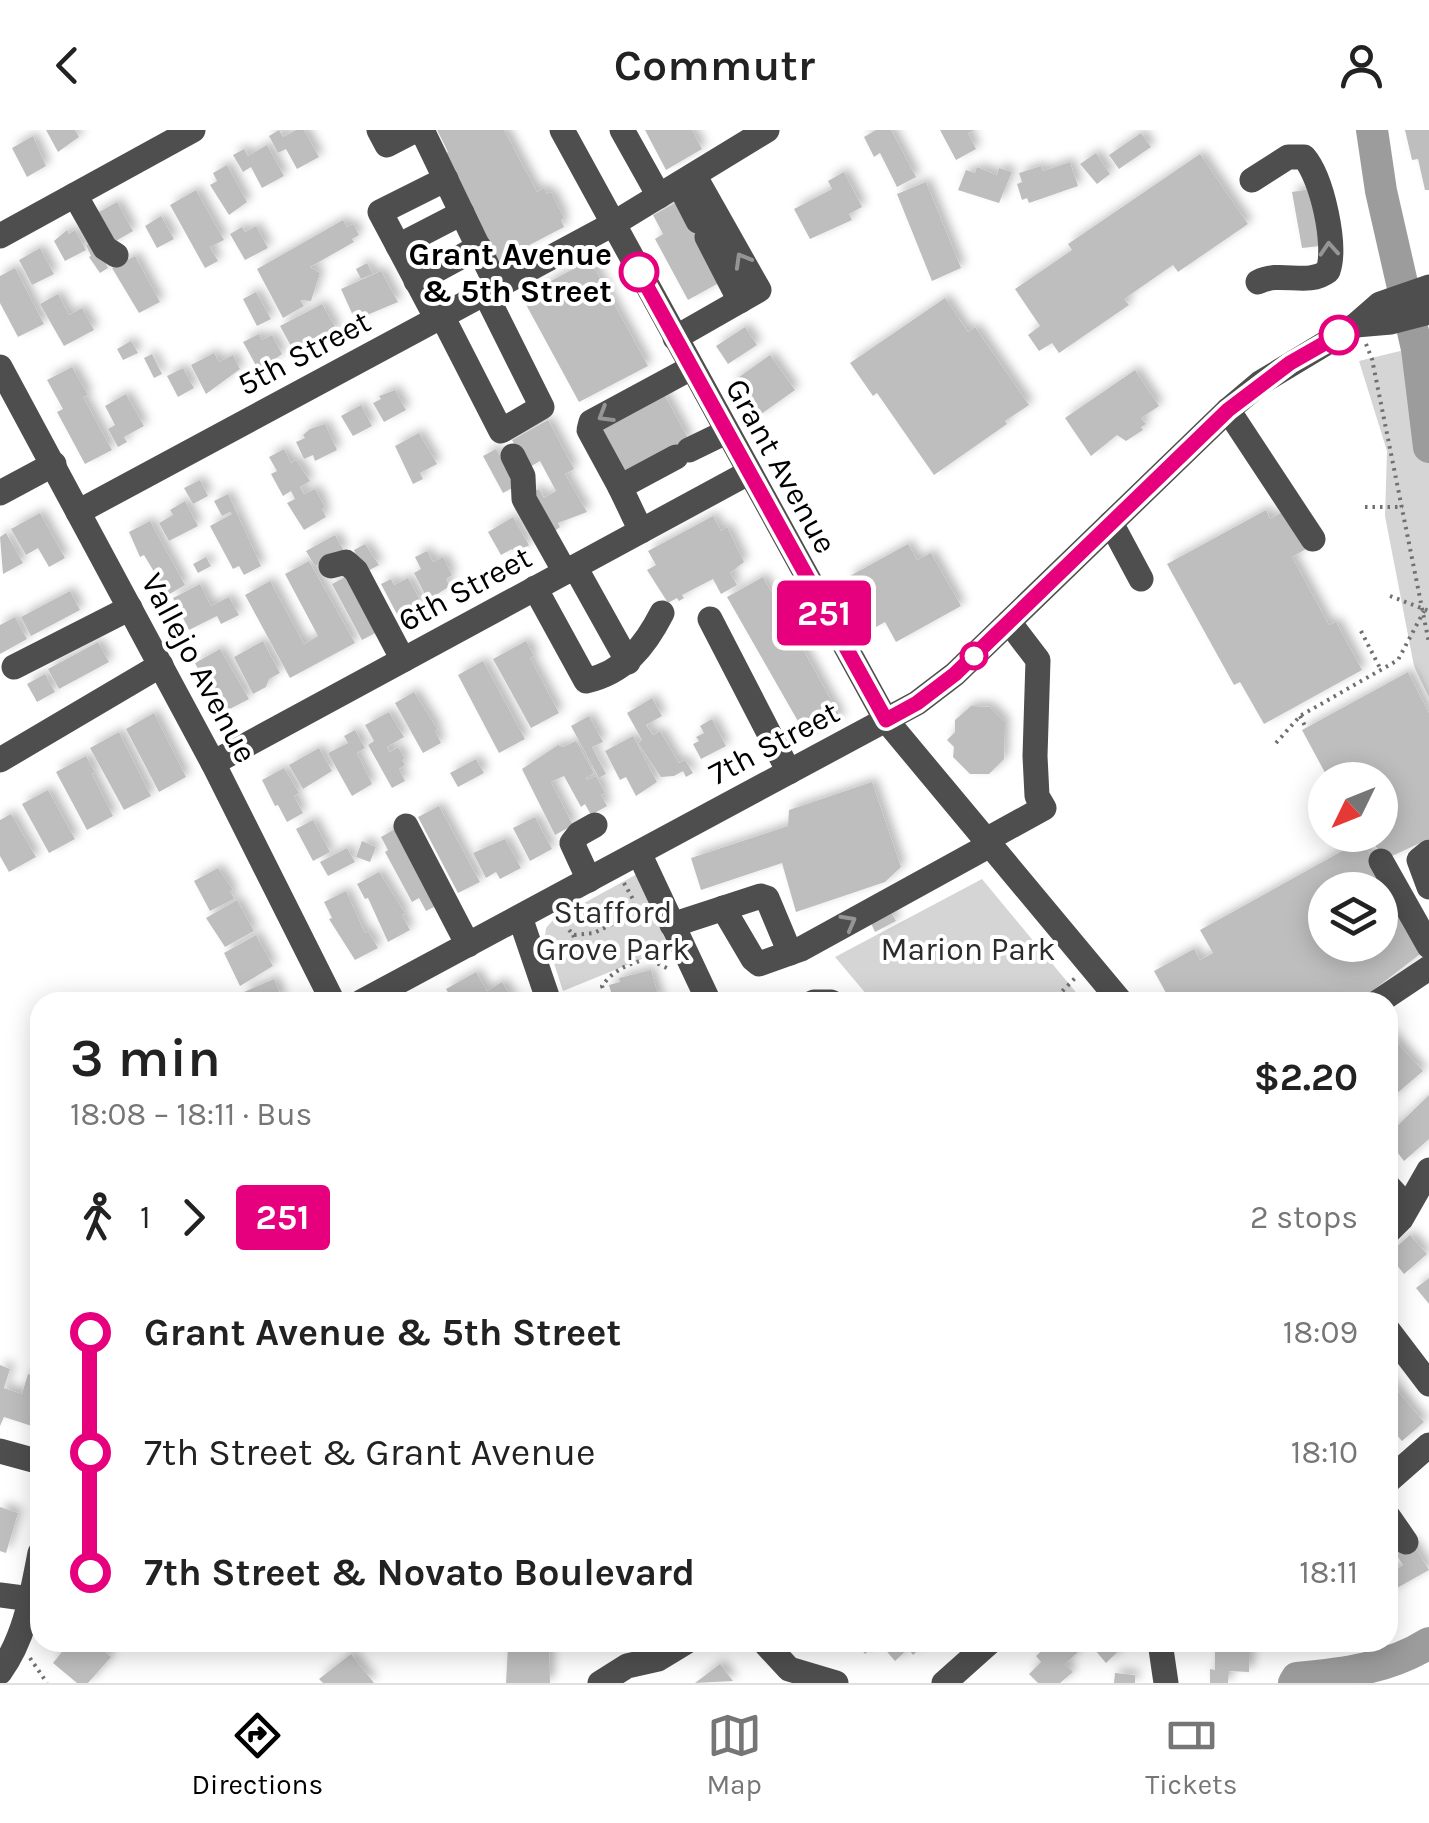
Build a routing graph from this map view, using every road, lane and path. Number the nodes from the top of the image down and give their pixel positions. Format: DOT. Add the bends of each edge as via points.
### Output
graph roads {
  1 [pos="192,130"];
  2 [pos="419,130"];
  3 [pos="562,130"];
  4 [pos="622,130"];
  5 [pos="768,130"];
  6 [pos="383,137"];
  7 [pos="440,167"];
  8 [pos="1252,180"];
  9 [pos="677,185"];
  10 [pos="74,195"];
  11 [pos="462,213"];
  12 [pos="613,224"];
  13 [pos="0,236"];
  14 [pos="398,246"];
  15 [pos="478,247"];
  16 [pos="116,255"];
  17 [pos="416,281"];
  18 [pos="1258,282"];
  19 [pos="1429,287"];
  20 [pos="491,290"];
  21 [pos="740,301"];
  22 [pos="1429,312"];
  23 [pos="1386,313"];
  24 [pos="439,318"];
  25 [pos="1356,325"];
  26 [pos="674,338"];
  27 [pos="0,368"];
  28 [pos="691,368"];
  29 [pos="1228,410"];
  30 [pos="726,432"];
  31 [pos="513,456"];
  32 [pos="54,464"];
  33 [pos="748,473"];
  34 [pos="620,486"];
  35 [pos="0,494"];
  36 [pos="1365,507"];
  37 [pos="1403,507"];
  38 [pos="78,512"];
  39 [pos="1111,524"];
  40 [pos="641,531"];
  41 [pos="1313,539"];
  42 [pos="331,566"];
  43 [pos="570,570"];
  44 [pos="1141,580"];
  45 [pos="535,588"];
  46 [pos="589,593"];
  47 [pos="1390,596"];
  48 [pos="130,608"];
  49 [pos="1427,611"];
  50 [pos="662,613"];
  51 [pos="550,615"];
  52 [pos="710,619"];
  53 [pos="1008,622"];
  54 [pos="1361,631"];
  55 [pos="1429,642"];
  56 [pos="403,660"];
  57 [pos="628,662"];
  58 [pos="161,665"];
  59 [pos="14,667"];
  60 [pos="1381,670"];
  61 [pos="1300,716"];
  62 [pos="886,720"];
  63 [pos="1306,728"];
  64 [pos="1276,742"];
  65 [pos="0,760"];
  66 [pos="213,763"];
  67 [pos="789,772"];
  68 [pos="594,825"];
  69 [pos="406,826"];
  70 [pos="988,843"];
  71 [pos="1429,852"];
  72 [pos="639,853"];
  73 [pos="1381,861"];
  74 [pos="615,866"];
  75 [pos="588,880"];
  76 [pos="1429,887"];
  77 [pos="551,900"];
  78 [pos="723,908"];
  79 [pos="633,914"];
  80 [pos="520,917"];
  81 [pos="669,934"];
  82 [pos="573,935"];
  83 [pos="577,944"];
  84 [pos="468,945"];
  85 [pos="1429,946"];
  86 [pos="790,953"];
  87 [pos="1429,968"];
  88 [pos="1068,984"];
  89 [pos="328,992"];
  90 [pos="380,992"];
  91 [pos="546,992"];
  92 [pos="604,992"];
  93 [pos="704,992"];
  94 [pos="1061,992"];
  95 [pos="1113,992"];
  96 [pos="1393,992"];
  97 [pos="1429,1170"];
  98 [pos="1398,1198"];
  99 [pos="1406,1207"];
  100 [pos="1398,1222"];
  101 [pos="1398,1343"];
  102 [pos="1429,1384"];
  103 [pos="1429,1446"];
  104 [pos="0,1451"];
  105 [pos="30,1459"];
  106 [pos="1398,1472"];
  107 [pos="1398,1530"];
  108 [pos="1406,1542"];
  109 [pos="0,1595"];
  110 [pos="30,1599"];
  111 [pos="30,1602"];
  112 [pos="670,1652"];
  113 [pos="773,1652"];
  114 [pos="979,1652"];
  115 [pos="1161,1652"];
  116 [pos="0,1672"];
  117 [pos="600,1683"];
  118 [pos="836,1683"];
  119 [pos="944,1683"];
  120 [pos="1166,1683"];
  1 -- 10 [label="street"];
  2 -- 6 [label="street"];
  2 -- 7 [label="street"];
  3 -- 12 [label="street, Grant Avenue"];
  4 -- 9 [label="street"];
  5 -- 9 [label="street, 5th Street"];
  7 -- 11 [label="street"];
  7 -- 14 [label="street" via="380,212"];
  18 -- 8 [label="street, one-way" via="1316,278 1328,271 1332,253 1319,184 1304,156 1288,157"];
  9 -- 12 [label="street, 5th Street"];
  9 -- 21 [label="street"];
  21 -- 9 [label="street, one-way" via="759,290"];
  10 -- 13 [label="street"];
  10 -- 16 [label="street"];
  11 -- 14 [label="street"];
  11 -- 15 [label="street"];
  12 -- 20 [label="street, 5th Street"];
  12 -- 26 [label="street, Grant Avenue"];
  14 -- 17 [label="street"];
  15 -- 17 [label="street"];
  15 -- 20 [label="street"];
  17 -- 24 [label="street"];
  19 -- 23 [label="street, 7th Street"];
  20 -- 24 [label="street, 5th Street"];
  20 -- 24 [label="street" via="542,407 501,430"];
  21 -- 26 [label="street"];
  22 -- 23 [label="street, 7th Street"];
  23 -- 25 [label="street, 7th Street"];
  24 -- 38 [label="street, 5th Street"];
  25 -- 29 [label="street, 7th Street"];
  25 -- 37 [label="path" via="1372,359"];
  26 -- 28 [label="street, Grant Avenue"];
  27 -- 32 [label="street, Vallejo Avenue"];
  28 -- 30 [label="street, Grant Avenue"];
  28 -- 34 [label="street, one-way" via="591,422 588,430"];
  29 -- 39 [label="street, 7th Street"];
  29 -- 41 [label="street"];
  30 -- 33 [label="street, Grant Avenue"];
  30 -- 34 [label="street"];
  31 -- 43 [label="street" via="524,499"];
  32 -- 35 [label="street"];
  32 -- 38 [label="street, Vallejo Avenue"];
  33 -- 40 [label="street, 6th Street"];
  33 -- 62 [label="street, Grant Avenue"];
  34 -- 40 [label="street"];
  36 -- 37 [label="path"];
  37 -- 49 [label="path"];
  38 -- 48 [label="street, Vallejo Avenue"];
  39 -- 44 [label="street"];
  39 -- 53 [label="street, 7th Street"];
  40 -- 43 [label="street, 6th Street"];
  42 -- 56 [label="street" via="346,562 356,571"];
  43 -- 45 [label="street, 6th Street"];
  43 -- 46 [label="street"];
  45 -- 51 [label="street"];
  45 -- 56 [label="street, 6th Street"];
  46 -- 51 [label="street"];
  46 -- 57 [label="street"];
  47 -- 49 [label="path"];
  48 -- 58 [label="street, Vallejo Avenue"];
  48 -- 59 [label="street"];
  49 -- 55 [label="path"];
  49 -- 60 [label="path" via="1398,660"];
  50 -- 57 [label="street"];
  51 -- 57 [label="street" via="586,681"];
  52 -- 67 [label="street"];
  53 -- 62 [label="street, 7th Street" via="955,674"];
  53 -- 70 [label="street" via="1038,660 1035,756 1044,808"];
  54 -- 60 [label="path"];
  56 -- 66 [label="street, 6th Street"];
  58 -- 65 [label="street"];
  58 -- 66 [label="street, Vallejo Avenue"];
  60 -- 61 [label="path"];
  61 -- 63 [label="path"];
  61 -- 64 [label="path"];
  62 -- 67 [label="street, 7th Street"];
  62 -- 70 [label="street, Grant Avenue"];
  66 -- 89 [label="street, Vallejo Avenue"];
  67 -- 72 [label="street, 7th Street"];
  68 -- 75 [label="street" via="572,844"];
  69 -- 84 [label="street"];
  86 -- 70 [label="street, one-way"];
  70 -- 95 [label="street, Grant Avenue"];
  71 -- 76 [label="street" via="1419,860"];
  72 -- 74 [label="street, 7th Street"];
  72 -- 81 [label="street"];
  73 -- 85 [label="street"];
  74 -- 75 [label="street, 7th Street"];
  74 -- 79 [label="path" via="634,901"];
  75 -- 77 [label="street, 7th Street"];
  77 -- 80 [label="street, 7th Street"];
  77 -- 82 [label="path"];
  78 -- 81 [label="street"];
  78 -- 86 [label="street" via="759,964"];
  78 -- 86 [label="street" via="767,898"];
  79 -- 81 [label="path"];
  79 -- 82 [label="path" via="594,933"];
  80 -- 84 [label="street, 7th Street"];
  80 -- 91 [label="street"];
  81 -- 92 [label="path" via="664,951 670,970 648,959 612,974"];
  81 -- 93 [label="street"];
  82 -- 83 [label="path"];
  84 -- 90 [label="street, 7th Street"];
  87 -- 96 [label="street"];
  88 -- 94 [label="path"];
  97 -- 99 [label="street"];
  98 -- 99 [label="street"];
  99 -- 100 [label="street"];
  101 -- 102 [label="street"];
  103 -- 106 [label="street"];
  104 -- 105 [label="street"];
  107 -- 108 [label="street"];
  109 -- 110 [label="street"];
  111 -- 116 [label="street" via="14,1653"];
  112 -- 117 [label="street"];
  113 -- 118 [label="street" via="789,1670"];
  114 -- 119 [label="street"];
  115 -- 120 [label="street"];
}
